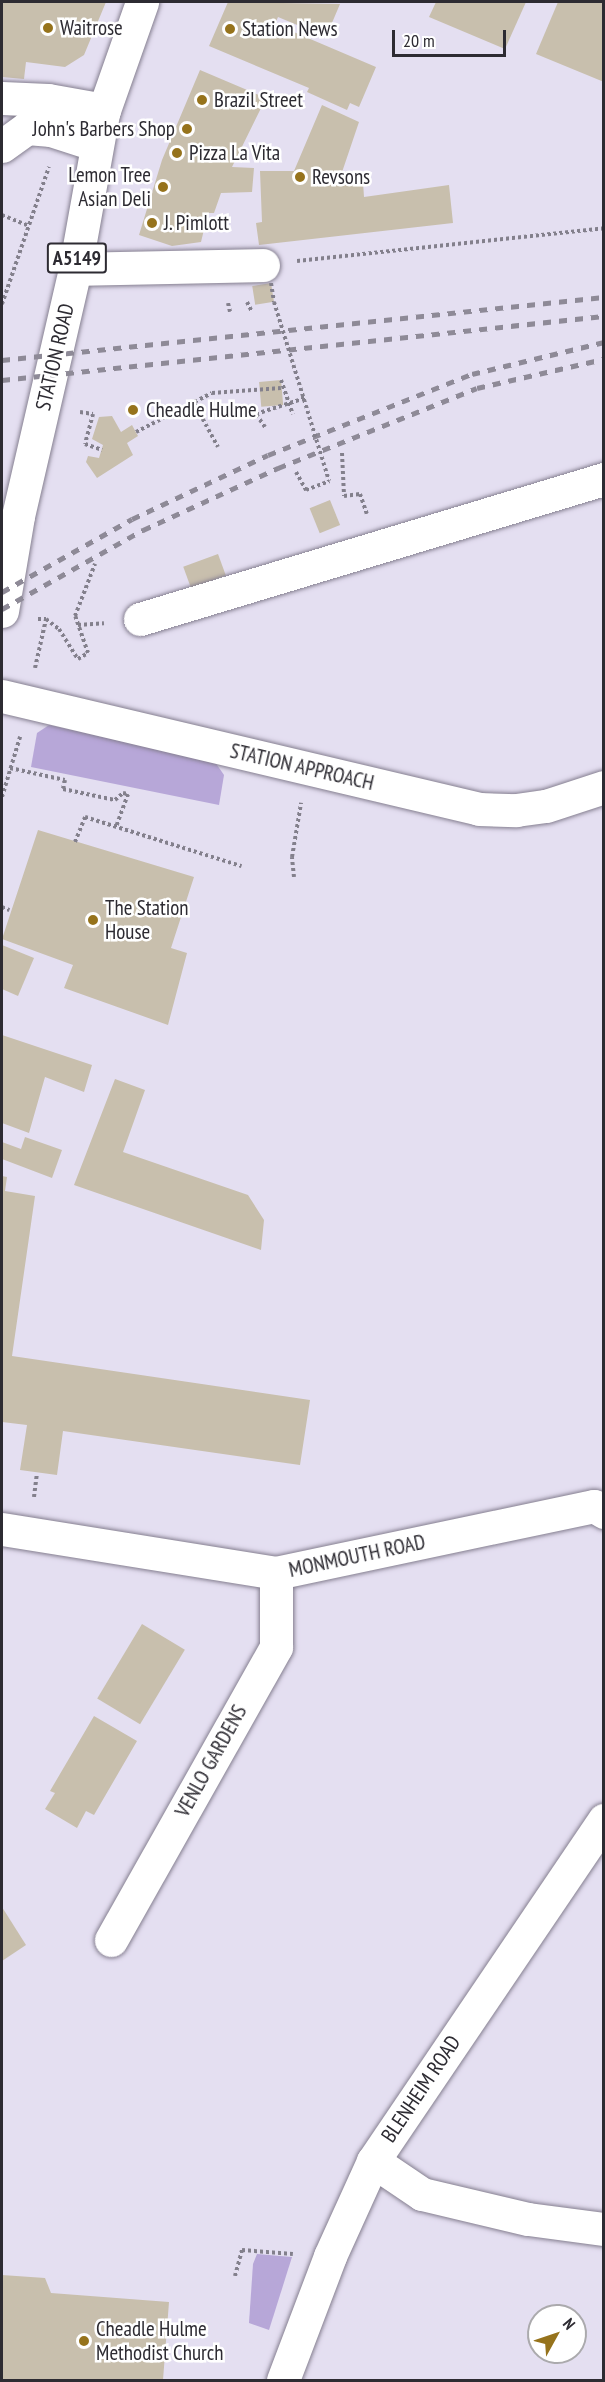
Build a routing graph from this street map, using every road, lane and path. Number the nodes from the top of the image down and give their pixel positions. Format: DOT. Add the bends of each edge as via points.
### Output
graph roads {
  1 [pos="142,2"];
  2 [pos="2,98"];
  3 [pos="104,110"];
  4 [pos="60,134"];
  5 [pos="97,145"];
  6 [pos="2,146"];
  7 [pos="2,215"];
  8 [pos="29,226"];
  9 [pos="603,228"];
  10 [pos="75,269"];
  11 [pos="267,274"];
  12 [pos="2,304"];
  13 [pos="281,380"];
  14 [pos="281,388"];
  15 [pos="305,398"];
  16 [pos="194,403"];
  17 [pos="93,414"];
  18 [pos="293,414"];
  19 [pos="265,427"];
  20 [pos="136,432"];
  21 [pos="218,447"];
  22 [pos="102,450"];
  23 [pos="342,453"];
  24 [pos="296,472"];
  25 [pos="603,479"];
  26 [pos="344,496"];
  27 [pos="10,518"];
  28 [pos="95,564"];
  29 [pos="2,611"];
  30 [pos="46,619"];
  31 [pos="140,619"];
  32 [pos="2,696"];
  33 [pos="10,768"];
  34 [pos="307,769"];
  35 [pos="603,787"];
  36 [pos="117,827"];
  37 [pos="75,842"];
  38 [pos="241,866"];
  39 [pos="294,877"];
  40 [pos="2,907"];
  41 [pos="9,910"];
  42 [pos="37,1473"];
  43 [pos="35,1492"];
  44 [pos="603,1512"];
  45 [pos="2,1529"];
  46 [pos="276,1573"];
  47 [pos="603,1820"];
  48 [pos="111,1940"];
  49 [pos="373,2161"];
  50 [pos="603,2229"];
  51 [pos="330,2256"];
  52 [pos="235,2276"];
  53 [pos="283,2380"];
  1 -- 3 [label="street, STATION ROAD / A5149"];
  2 -- 3 [label="street" via="48,100"];
  3 -- 5 [label="street, STATION ROAD / A5149"];
  4 -- 5 [label="street"];
  4 -- 6 [label="street" via="27,128"];
  4 -- 8 [label="path"];
  5 -- 10 [label="street, STATION ROAD / A5149"];
  7 -- 8 [label="path"];
  8 -- 12 [label="path"];
  9 -- 11 [label="path"];
  10 -- 11 [label="street"];
  10 -- 27 [label="street, STATION ROAD / A5149"];
  11 -- 15 [label="path, bridge"];
  13 -- 14 [label="path"];
  14 -- 16 [label="path" via="212,393"];
  14 -- 18 [label="path"];
  15 -- 19 [label="path" via="256,414"];
  15 -- 24 [label="path, bridge" via="330,480 306,490"];
  16 -- 20 [label="path"];
  16 -- 21 [label="path"];
  17 -- 22 [label="path" via="85,444"];
  23 -- 26 [label="path"];
  25 -- 31 [label="street"];
  27 -- 29 [label="street, STATION ROAD / A5149"];
  28 -- 30 [label="path" via="75,616 88,653 78,659 59,629"];
  32 -- 34 [label="street, STATION APPROACH"];
  33 -- 36 [label="path" via="65,780 63,789 116,800 123,793 128,794"];
  34 -- 35 [label="street, STATION APPROACH" via="479,809 546,806"];
  34 -- 39 [label="path" via="292,856"];
  36 -- 37 [label="path" via="85,817"];
  36 -- 38 [label="path"];
  40 -- 41 [label="path"];
  42 -- 43 [label="path"];
  44 -- 46 [label="street, MONMOUTH ROAD" via="594,1506"];
  45 -- 46 [label="street, MONMOUTH ROAD"];
  46 -- 48 [label="street, VENLO GARDENS" via="276,1647"];
  47 -- 49 [label="street, BLENHEIM ROAD"];
  49 -- 50 [label="street" via="422,2194 528,2219"];
  49 -- 51 [label="street, BLENHEIM ROAD"];
  51 -- 52 [label="path" via="242,2250"];
  51 -- 53 [label="street, BLENHEIM ROAD"];
}
